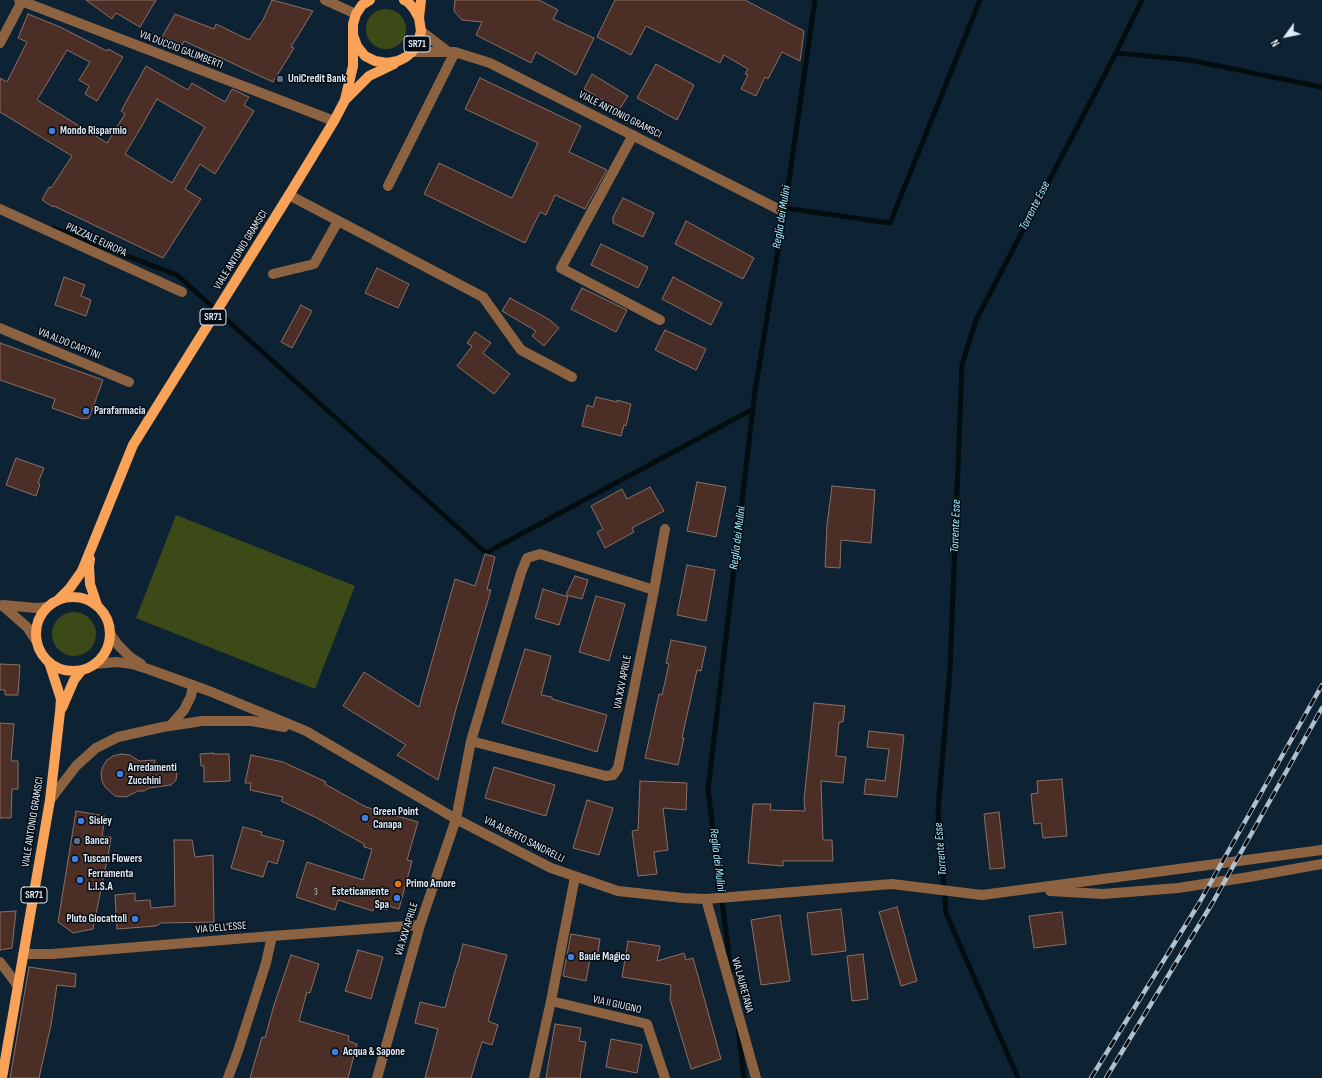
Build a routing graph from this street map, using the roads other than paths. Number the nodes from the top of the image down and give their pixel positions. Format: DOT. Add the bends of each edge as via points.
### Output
graph roads {
  1 [pos="325,0"];
  2 [pos="370,0"];
  3 [pos="404,0"];
  4 [pos="421,0"];
  5 [pos="21,1"];
  6 [pos="356,14"];
  7 [pos="419,18"];
  8 [pos="421,31"];
  9 [pos="353,35"];
  10 [pos="0,43"];
  11 [pos="412,52"];
  12 [pos="451,52"];
  13 [pos="398,61"];
  14 [pos="345,100"];
  15 [pos="334,121"];
  16 [pos="633,136"];
  17 [pos="388,186"];
  18 [pos="289,195"];
  19 [pos="0,209"];
  20 [pos="778,209"];
  21 [pos="338,221"];
  22 [pos="273,274"];
  23 [pos="182,292"];
  24 [pos="660,320"];
  25 [pos="0,328"];
  26 [pos="572,377"];
  27 [pos="130,382"];
  28 [pos="665,529"];
  29 [pos="94,541"];
  30 [pos="654,590"];
  31 [pos="57,601"];
  32 [pos="1,605"];
  33 [pos="97,605"];
  34 [pos="47,607"];
  35 [pos="110,634"];
  36 [pos="37,642"];
  37 [pos="49,662"];
  38 [pos="95,664"];
  39 [pos="148,669"];
  40 [pos="82,670"];
  41 [pos="193,685"];
  42 [pos="60,712"];
  43 [pos="170,726"];
  44 [pos="306,731"];
  45 [pos="471,741"];
  46 [pos="50,800"];
  47 [pos="456,819"];
  48 [pos="1322,850"];
  49 [pos="1322,864"];
  50 [pos="575,877"];
  51 [pos="1024,890"];
  52 [pos="706,899"];
  53 [pos="420,925"];
  54 [pos="272,936"];
  55 [pos="24,954"];
  56 [pos="0,962"];
  57 [pos="18,986"];
  58 [pos="550,1001"];
  59 [pos="2,1078"];
  60 [pos="228,1078"];
  61 [pos="377,1078"];
  62 [pos="534,1078"];
  63 [pos="665,1078"];
  64 [pos="756,1078"];
  1 -- 6 [label="street"];
  2 -- 6 [label="main road" via="362,5"];
  3 -- 7 [label="main road"];
  4 -- 7 [label="main road, SR71"];
  5 -- 10 [label="street"];
  5 -- 15 [label="street, VIA DUCCIO GALIMBERTI"];
  6 -- 9 [label="main road, VIALE ANTONIO GRAMSCI / SR71"];
  7 -- 8 [label="main road, SR71"];
  8 -- 11 [label="main road, SR71"];
  8 -- 12 [label="street, VIALE ANTONIO GRAMSCI"];
  9 -- 13 [label="main road, SR71" via="365,56 387,63"];
  9 -- 14 [label="main road, VIALE ANTONIO GRAMSCI / SR71" via="353,66"];
  11 -- 12 [label="street, VIALE ANTONIO GRAMSCI"];
  11 -- 13 [label="main road, VIALE ANTONIO GRAMSCI / SR71"];
  12 -- 16 [label="street, VIALE ANTONIO GRAMSCI" via="490,63"];
  12 -- 17 [label="street"];
  13 -- 14 [label="main road, VIALE ANTONIO GRAMSCI / SR71" via="369,76"];
  14 -- 15 [label="main road, VIALE ANTONIO GRAMSCI / SR71"];
  15 -- 18 [label="main road, VIALE ANTONIO GRAMSCI / SR71"];
  16 -- 20 [label="street, VIALE ANTONIO GRAMSCI"];
  16 -- 24 [label="street" via="561,268"];
  18 -- 21 [label="street"];
  18 -- 29 [label="main road, VIALE ANTONIO GRAMSCI / SR71" via="133,445"];
  19 -- 23 [label="street, PIAZZALE EUROPA"];
  21 -- 22 [label="street" via="314,264"];
  21 -- 26 [label="street" via="483,297 521,350"];
  25 -- 27 [label="street, VIA ALDO CAPITINI"];
  28 -- 30 [label="street, VIA XXV APRILE"];
  29 -- 31 [label="main road, VIALE ANTONIO GRAMSCI / SR71" via="82,571"];
  29 -- 33 [label="main road, VIALE ANTONIO GRAMSCI / SR71" via="89,566 90,584"];
  30 -- 45 [label="street, VIA XXV APRILE" via="540,554 527,558"];
  30 -- 45 [label="street, VIA XXV APRILE" via="618,768 613,774 606,776"];
  31 -- 33 [label="main road, VIALE ANTONIO GRAMSCI / SR71" via="67,597 78,597"];
  31 -- 34 [label="main road, VIALE ANTONIO GRAMSCI / SR71"];
  32 -- 34 [label="street"];
  32 -- 36 [label="street" via="27,627"];
  33 -- 35 [label="main road, VIALE ANTONIO GRAMSCI / SR71" via="107,618"];
  34 -- 36 [label="main road" via="36,629"];
  35 -- 38 [label="main road" via="106,651"];
  35 -- 39 [label="street, VIA ALBERTO SANDRELLI" via="130,657"];
  36 -- 37 [label="main road, VIALE ANTONIO GRAMSCI / SR71"];
  37 -- 40 [label="main road" via="70,671"];
  37 -- 42 [label="main road, VIALE ANTONIO GRAMSCI / SR71" via="60,699"];
  38 -- 39 [label="street, VIA ALBERTO SANDRELLI" via="116,662"];
  38 -- 40 [label="main road"];
  39 -- 41 [label="street, VIA ALBERTO SANDRELLI"];
  40 -- 42 [label="main road, VIALE ANTONIO GRAMSCI / SR71" via="74,680"];
  41 -- 43 [label="street" via="184,710"];
  41 -- 44 [label="street, VIA ALBERTO SANDRELLI"];
  42 -- 46 [label="main road, VIALE ANTONIO GRAMSCI / SR71"];
  43 -- 44 [label="street, VIA ALBERTO SANDRELLI" via="202,721 252,721"];
  43 -- 46 [label="street, VIA ALBERTO SANDRELLI" via="118,738 96,748 76,766"];
  44 -- 47 [label="street, VIA ALBERTO SANDRELLI"];
  45 -- 47 [label="street, VIA XXV APRILE"];
  46 -- 55 [label="main road, VIALE ANTONIO GRAMSCI / SR71"];
  47 -- 50 [label="street, VIA ALBERTO SANDRELLI" via="551,868"];
  47 -- 53 [label="street, VIA XXV APRILE"];
  48 -- 51 [label="street"];
  49 -- 51 [label="street" via="1178,888 1103,894"];
  50 -- 52 [label="street, VIA ALBERTO SANDRELLI" via="618,891"];
  50 -- 58 [label="street"];
  51 -- 52 [label="street, VIA ALBERTO SANDRELLI" via="982,895 892,884"];
  52 -- 64 [label="street, VIA LAURETANA"];
  53 -- 54 [label="street, VIA DELL'ESSE"];
  53 -- 61 [label="street, VIA XXV APRILE"];
  54 -- 55 [label="street, VIA DELL'ESSE" via="52,954"];
  54 -- 60 [label="street" via="266,963"];
  55 -- 57 [label="main road, VIALE ANTONIO GRAMSCI / SR71"];
  56 -- 57 [label="street"];
  57 -- 59 [label="main road, VIALE ANTONIO GRAMSCI / SR71"];
  58 -- 62 [label="street"];
  58 -- 63 [label="street, VIA II GIUGNO" via="647,1024"];
}
